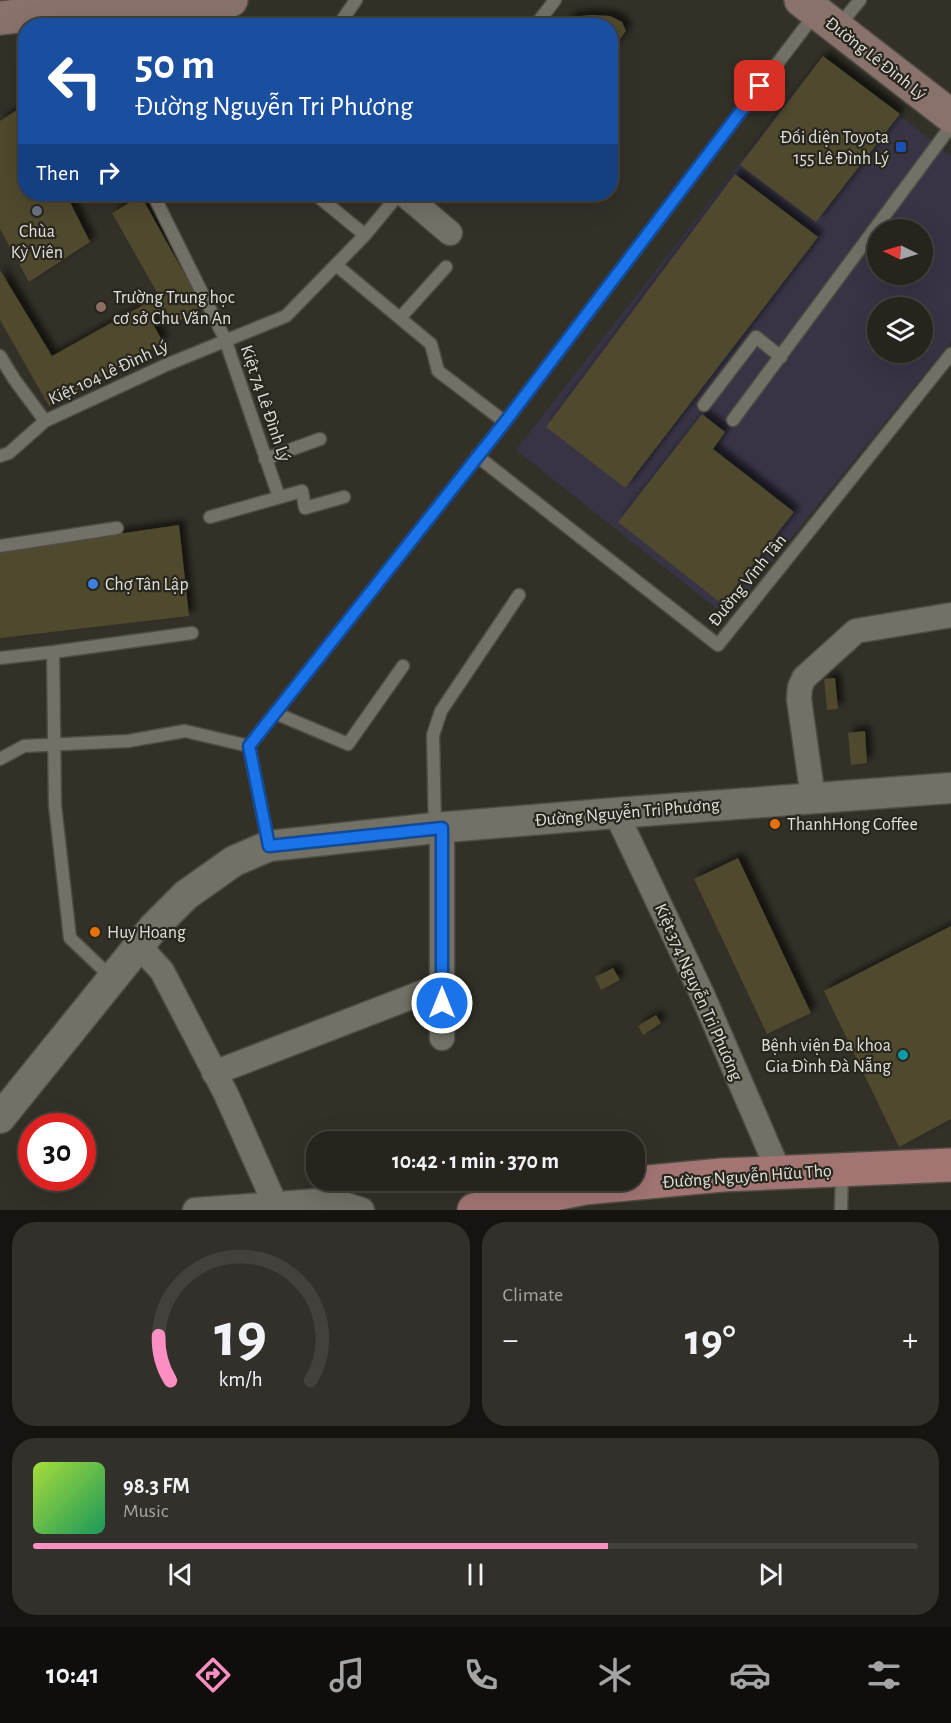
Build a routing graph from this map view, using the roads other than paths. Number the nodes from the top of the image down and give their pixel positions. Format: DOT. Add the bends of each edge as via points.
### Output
graph roads {
  1 [pos="216,0"];
  2 [pos="356,0"];
  3 [pos="555,0"];
  4 [pos="860,0"];
  5 [pos="820,10"];
  6 [pos="48,13"];
  7 [pos="0,18"];
  8 [pos="344,18"];
  9 [pos="541,18"];
  10 [pos="951,116"];
  11 [pos="951,126"];
  12 [pos="156,201"];
  13 [pos="324,201"];
  14 [pos="396,201"];
  15 [pos="411,201"];
  16 [pos="450,233"];
  17 [pos="365,235"];
  18 [pos="336,265"];
  19 [pos="446,267"];
  20 [pos="400,318"];
  21 [pos="225,339"];
  22 [pos="951,354"];
  23 [pos="0,356"];
  24 [pos="781,357"];
  25 [pos="704,405"];
  26 [pos="733,420"];
  27 [pos="45,421"];
  28 [pos="505,422"];
  29 [pos="320,439"];
  30 [pos="0,456"];
  31 [pos="477,456"];
  32 [pos="265,459"];
  33 [pos="279,497"];
  34 [pos="344,497"];
  35 [pos="210,517"];
  36 [pos="117,528"];
  37 [pos="0,546"];
  38 [pos="519,595"];
  39 [pos="951,615"];
  40 [pos="192,633"];
  41 [pos="53,652"];
  42 [pos="0,658"];
  43 [pos="403,666"];
  44 [pos="275,713"];
  45 [pos="53,745"];
  46 [pos="249,746"];
  47 [pos="0,759"];
  48 [pos="951,788"];
  49 [pos="813,798"];
  50 [pos="616,813"];
  51 [pos="439,828"];
  52 [pos="269,846"];
  53 [pos="139,946"];
  54 [pos="112,978"];
  55 [pos="442,985"];
  56 [pos="442,1038"];
  57 [pos="214,1073"];
  58 [pos="0,1118"];
  59 [pos="951,1165"];
  60 [pos="842,1170"];
  61 [pos="779,1172"];
  62 [pos="275,1204"];
  63 [pos="195,1210"];
  64 [pos="362,1210"];
  65 [pos="474,1210"];
  66 [pos="841,1210"];
  1 -- 6 [label="main road" via="103,14"];
  2 -- 8 [label="lane"];
  3 -- 9 [label="lane"];
  4 -- 5 [label="lane"];
  5 -- 10 [label="main road, Đường Lê Đình Lý"];
  5 -- 28 [label="lane"];
  6 -- 7 [label="main road"];
  11 -- 24 [label="lane"];
  12 -- 21 [label="lane, Kiệt 74 Lê Đình Lý"];
  13 -- 17 [label="lane"];
  14 -- 17 [label="lane, Kiệt 104 Lê Đình Lý"];
  15 -- 16 [label="street"];
  17 -- 18 [label="lane, Kiệt 104 Lê Đình Lý"];
  18 -- 20 [label="lane"];
  18 -- 21 [label="lane, Kiệt 104 Lê Đình Lý" via="286,316"];
  19 -- 20 [label="lane"];
  20 -- 28 [label="lane" via="431,344 438,371"];
  21 -- 27 [label="lane, Kiệt 104 Lê Đình Lý"];
  21 -- 32 [label="lane, Kiệt 74 Lê Đình Lý"];
  22 -- 31 [label="lane, Đường Vĩnh Tân" via="718,645"];
  23 -- 27 [label="lane"];
  24 -- 25 [label="lane" via="756,337"];
  24 -- 26 [label="lane"];
  27 -- 30 [label="lane, Kiệt 104 Lê Đình Lý" via="9,453"];
  28 -- 31 [label="lane"];
  29 -- 32 [label="lane"];
  31 -- 44 [label="lane"];
  32 -- 33 [label="lane, Kiệt 74 Lê Đình Lý"];
  33 -- 34 [label="lane" via="302,491 305,508"];
  33 -- 35 [label="lane"];
  36 -- 37 [label="lane"];
  38 -- 51 [label="lane" via="441,711 433,735"];
  39 -- 49 [label="street" via="856,631 804,678 799,699"];
  40 -- 41 [label="lane"];
  41 -- 42 [label="lane"];
  41 -- 45 [label="lane"];
  43 -- 44 [label="lane" via="348,744"];
  44 -- 46 [label="lane"];
  45 -- 46 [label="lane" via="128,741 185,731"];
  45 -- 47 [label="lane" via="24,746"];
  45 -- 54 [label="lane" via="55,805 70,938"];
  46 -- 52 [label="lane"];
  48 -- 49 [label="street, Đường Nguyễn Tri Phương"];
  49 -- 50 [label="street, Đường Nguyễn Tri Phương"];
  50 -- 51 [label="street, Đường Nguyễn Tri Phương"];
  50 -- 61 [label="street, Kiệt 374 Nguyễn Tri Phương" via="702,994"];
  51 -- 52 [label="street, Đường Nguyễn Tri Phương"];
  51 -- 55 [label="street"];
  52 -- 53 [label="street, Đường Nguyễn Tri Phương" via="234,861 186,895"];
  53 -- 54 [label="street, Đường Nguyễn Tri Phương"];
  53 -- 57 [label="street" via="162,971"];
  54 -- 58 [label="street, Đường Nguyễn Tri Phương"];
  55 -- 56 [label="street"];
  55 -- 57 [label="street"];
  57 -- 62 [label="street"];
  59 -- 60 [label="main road, Đường Nguyễn Hữu Thọ"];
  60 -- 61 [label="main road, Đường Nguyễn Hữu Thọ"];
  60 -- 66 [label="lane"];
  61 -- 65 [label="main road, Đường Nguyễn Hữu Thọ" via="585,1188"];
  62 -- 63 [label="street"];
  62 -- 64 [label="street" via="331,1200"];
}
